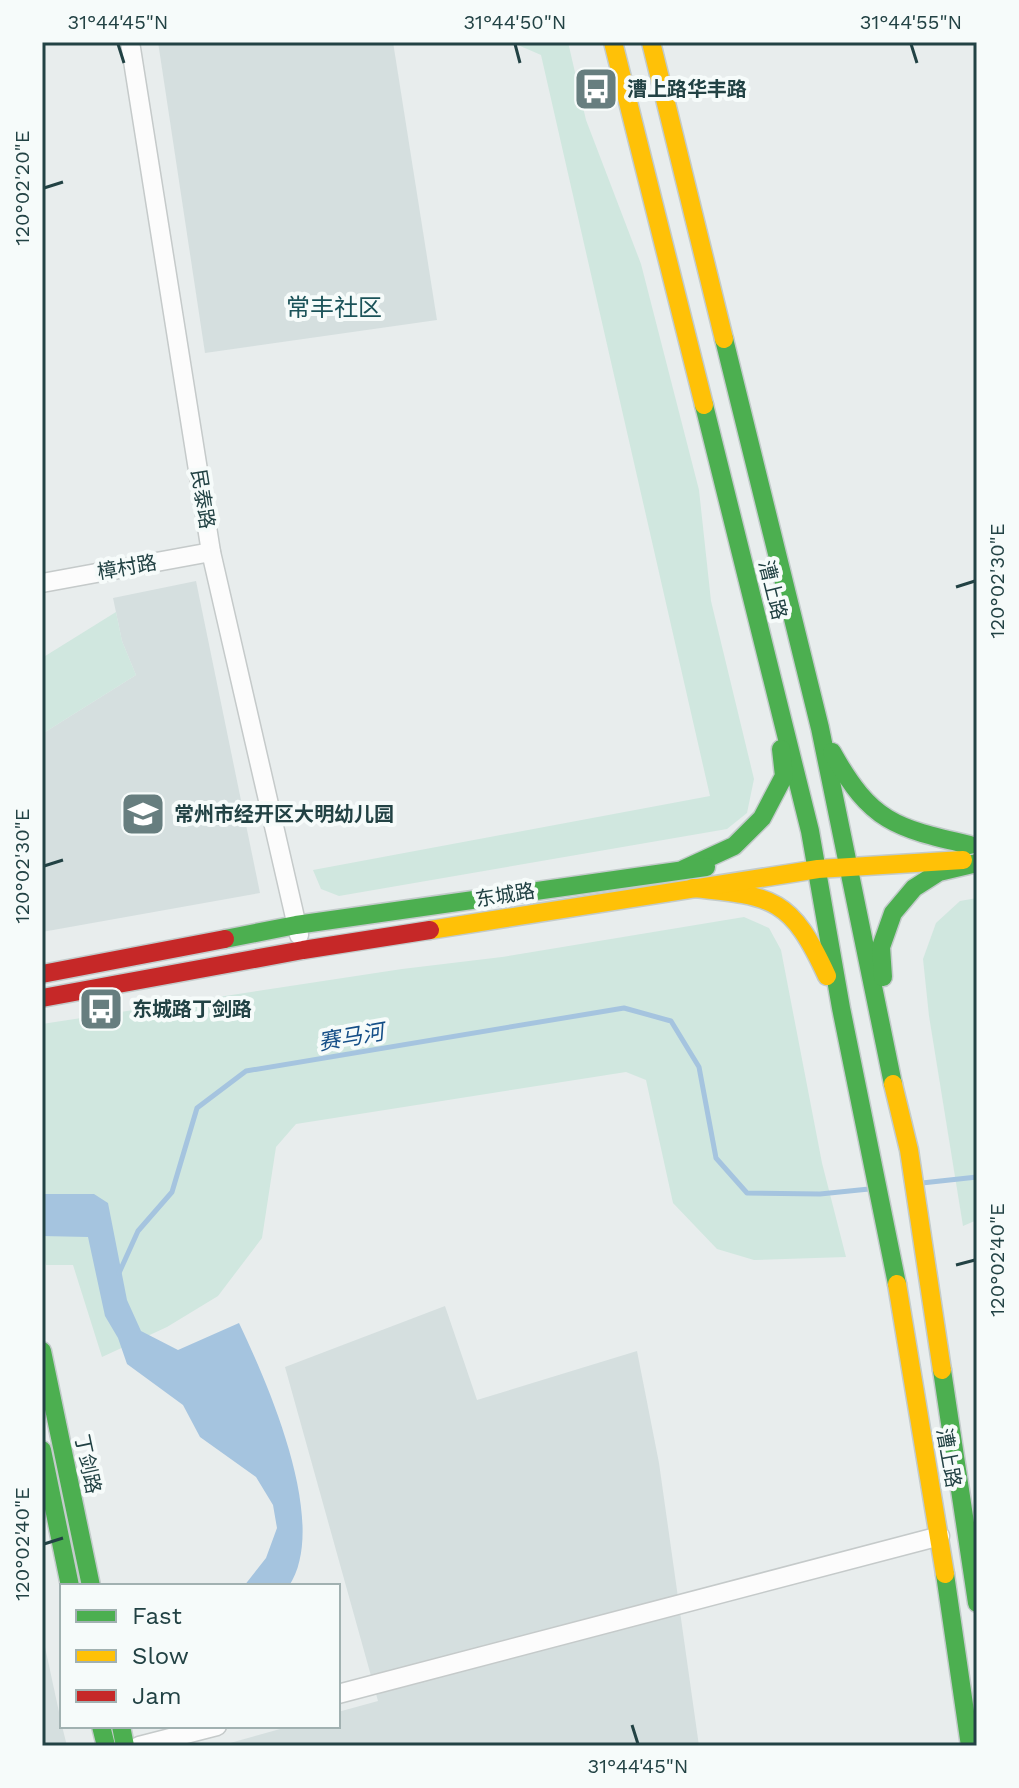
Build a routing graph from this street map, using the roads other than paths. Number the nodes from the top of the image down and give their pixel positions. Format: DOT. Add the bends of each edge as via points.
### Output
graph roads {
  1 [pos="130,42"];
  2 [pos="613,42"];
  3 [pos="651,42"];
  4 [pos="211,552"];
  5 [pos="42,583"];
  6 [pos="773,681"];
  7 [pos="820,728"];
  8 [pos="975,853"];
  9 [pos="847,859"];
  10 [pos="816,862"];
  11 [pos="684,869"];
  12 [pos="693,888"];
  13 [pos="296,925"];
  14 [pos="303,950"];
  15 [pos="42,974"];
  16 [pos="42,998"];
  17 [pos="841,1008"];
  18 [pos="889,1065"];
  19 [pos="42,1351"];
  20 [pos="42,1450"];
  21 [pos="940,1536"];
  22 [pos="70,1584"];
  23 [pos="91,1584"];
  24 [pos="977,1603"];
  25 [pos="340,1693"];
  26 [pos="209,1728"];
  27 [pos="148,1744"];
  28 [pos="970,1746"];
  1 -- 4 [label="street, 民泰路"];
  2 -- 6 [label="main road, 漕上路"];
  3 -- 7 [label="main road, 漕上路"];
  4 -- 5 [label="street, 樟村路"];
  4 -- 13 [label="street, 民泰路"];
  6 -- 10 [label="main road, 漕上路"];
  6 -- 11 [label="main road" via="784,776 762,818 734,846"];
  7 -- 8 [label="main road" via="845,778 888,822"];
  7 -- 9 [label="main road, 漕上路"];
  8 -- 9 [label="main road, 东城路"];
  8 -- 18 [label="main road" via="914,888 893,913 881,947"];
  9 -- 10 [label="main road, 东城路"];
  9 -- 18 [label="main road, 漕上路"];
  10 -- 11 [label="main road, 东城路"];
  10 -- 12 [label="main road, 东城路" via="803,873"];
  10 -- 17 [label="main road, 漕上路"];
  11 -- 13 [label="main road, 东城路"];
  12 -- 14 [label="main road, 东城路"];
  12 -- 17 [label="main road" via="766,898 792,917 814,946"];
  13 -- 14 [label="street, 民泰路"];
  13 -- 15 [label="main road, 东城路"];
  14 -- 16 [label="main road, 东城路"];
  17 -- 21 [label="main road, 漕上路" via="887,1225"];
  18 -- 24 [label="main road, 漕上路" via="909,1150"];
  19 -- 23 [label="main road, 丁剑路"];
  20 -- 22 [label="main road"];
  21 -- 25 [label="street"];
  21 -- 28 [label="main road, 漕上路"];
  26 -- 27 [label="street"];
}
